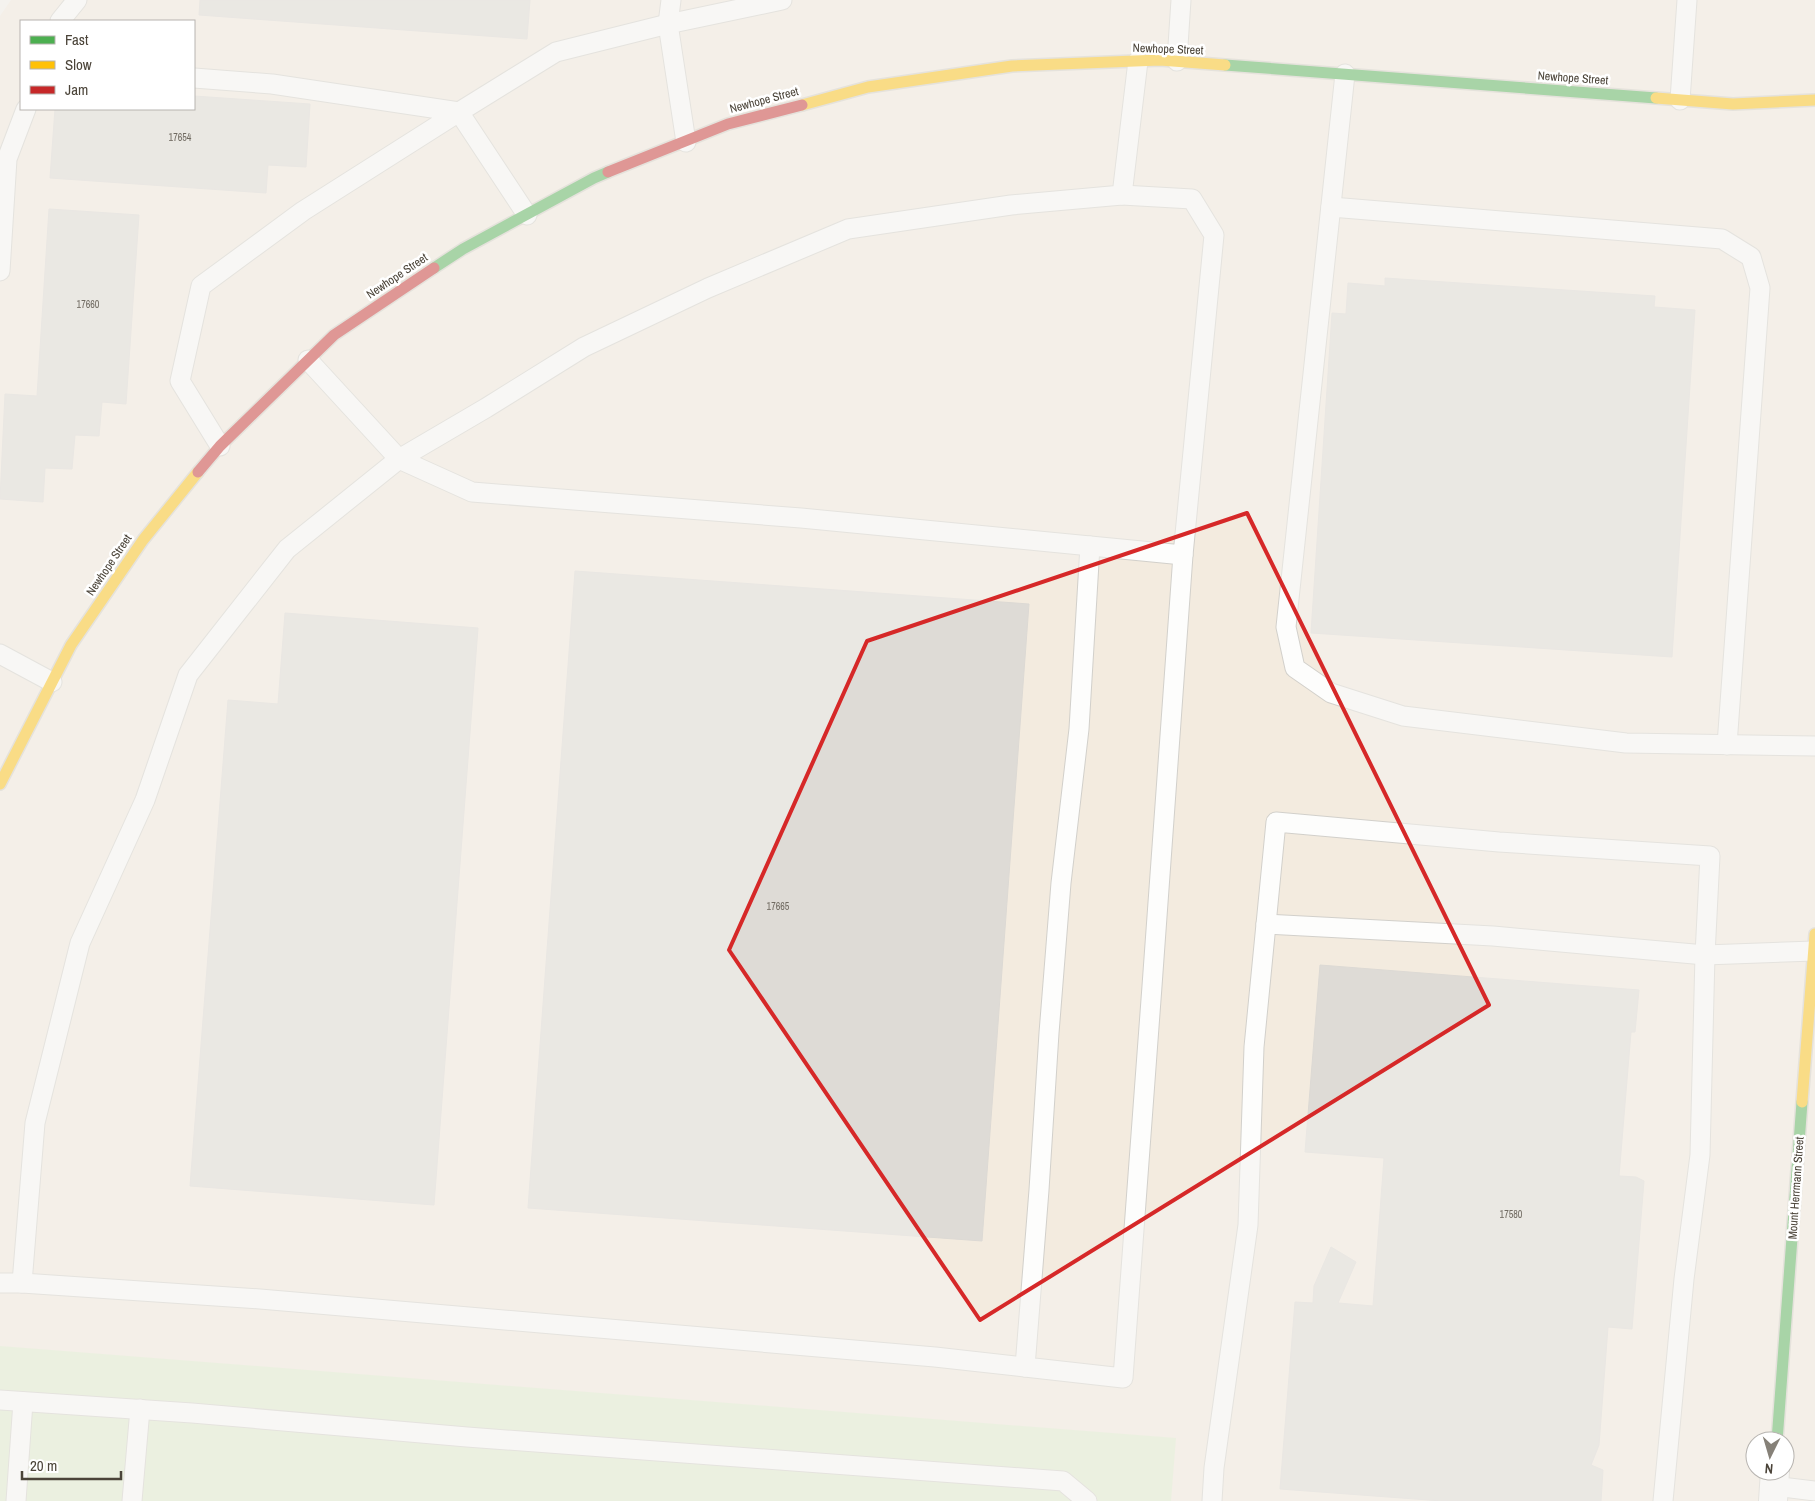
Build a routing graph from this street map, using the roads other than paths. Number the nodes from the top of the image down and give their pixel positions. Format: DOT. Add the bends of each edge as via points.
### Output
graph roads {
  1 [pos="76,0"];
  2 [pos="671,0"];
  3 [pos="782,0"];
  4 [pos="1181,0"];
  5 [pos="1687,0"];
  6 [pos="61,20"];
  7 [pos="668,24"];
  8 [pos="1138,61"];
  9 [pos="1178,62"];
  10 [pos="1345,74"];
  11 [pos="195,78"];
  12 [pos="1680,100"];
  13 [pos="1815,100"];
  14 [pos="26,110"];
  15 [pos="459,112"];
  16 [pos="686,142"];
  17 [pos="1122,195"];
  18 [pos="1331,207"];
  19 [pos="527,215"];
  20 [pos="0,271"];
  21 [pos="308,360"];
  22 [pos="220,446"];
  23 [pos="399,459"];
  24 [pos="1090,546"];
  25 [pos="1184,555"];
  26 [pos="0,654"];
  27 [pos="52,682"];
  28 [pos="1727,745"];
  29 [pos="1815,746"];
  30 [pos="0,784"];
  31 [pos="1266,924"];
  32 [pos="1815,946"];
  33 [pos="1705,955"];
  34 [pos="0,1283"];
  35 [pos="22,1283"];
  36 [pos="1025,1367"];
  37 [pos="0,1400"];
  38 [pos="24,1402"];
  39 [pos="140,1409"];
  40 [pos="1778,1431"];
  41 [pos="1774,1486"];
  42 [pos="1815,1491"];
  43 [pos="16,1501"];
  44 [pos="132,1501"];
  45 [pos="1087,1501"];
  46 [pos="1212,1501"];
  47 [pos="1663,1501"];
  1 -- 6 [label="lane"];
  2 -- 7 [label="lane"];
  3 -- 7 [label="lane"];
  4 -- 9 [label="lane"];
  5 -- 12 [label="lane"];
  7 -- 15 [label="lane" via="556,52"];
  7 -- 16 [label="lane"];
  8 -- 9 [label="street, Newhope Street"];
  8 -- 16 [label="street, Newhope Street" via="1012,66 868,87 728,124"];
  8 -- 17 [label="lane"];
  9 -- 10 [label="street, Newhope Street"];
  10 -- 12 [label="street, Newhope Street"];
  10 -- 18 [label="lane"];
  11 -- 15 [label="lane" via="272,84"];
  12 -- 13 [label="street, Newhope Street" via="1734,104"];
  14 -- 20 [label="lane" via="7,159"];
  15 -- 19 [label="lane"];
  15 -- 22 [label="lane" via="303,211 202,286 180,380"];
  16 -- 19 [label="street, Newhope Street" via="594,178"];
  17 -- 23 [label="lane" via="1011,205 848,229 708,288 584,347"];
  17 -- 25 [label="lane" via="1192,198 1214,235"];
  18 -- 28 [label="lane" via="1286,627 1295,668 1331,693 1403,716 1626,743"];
  18 -- 28 [label="lane" via="1722,239 1751,257 1760,288"];
  19 -- 21 [label="street, Newhope Street" via="463,249 334,335"];
  21 -- 22 [label="street, Newhope Street"];
  21 -- 23 [label="lane"];
  22 -- 27 [label="street, Newhope Street" via="142,540 71,645"];
  23 -- 24 [label="lane" via="472,492 801,518"];
  23 -- 35 [label="lane" via="287,549 188,675 145,800 80,943 36,1123"];
  24 -- 25 [label="lane"];
  24 -- 36 [label="lane" via="1079,729 1060,883"];
  25 -- 36 [label="lane" via="1123,1378"];
  26 -- 27 [label="lane"];
  27 -- 30 [label="street, Newhope Street"];
  28 -- 29 [label="lane"];
  31 -- 33 [label="lane" via="1493,936"];
  31 -- 33 [label="lane" via="1276,822 1499,842 1710,856"];
  31 -- 46 [label="lane" via="1254,1047 1248,1224"];
  32 -- 33 [label="lane"];
  32 -- 40 [label="street, Mount Herrmann Street"];
  33 -- 47 [label="lane" via="1700,1155 1684,1279"];
  34 -- 35 [label="lane"];
  35 -- 36 [label="lane" via="260,1299"];
  37 -- 38 [label="lane"];
  38 -- 39 [label="lane"];
  38 -- 43 [label="lane"];
  39 -- 44 [label="lane"];
  39 -- 45 [label="lane" via="467,1437 1063,1480"];
  41 -- 42 [label="lane"];
}
